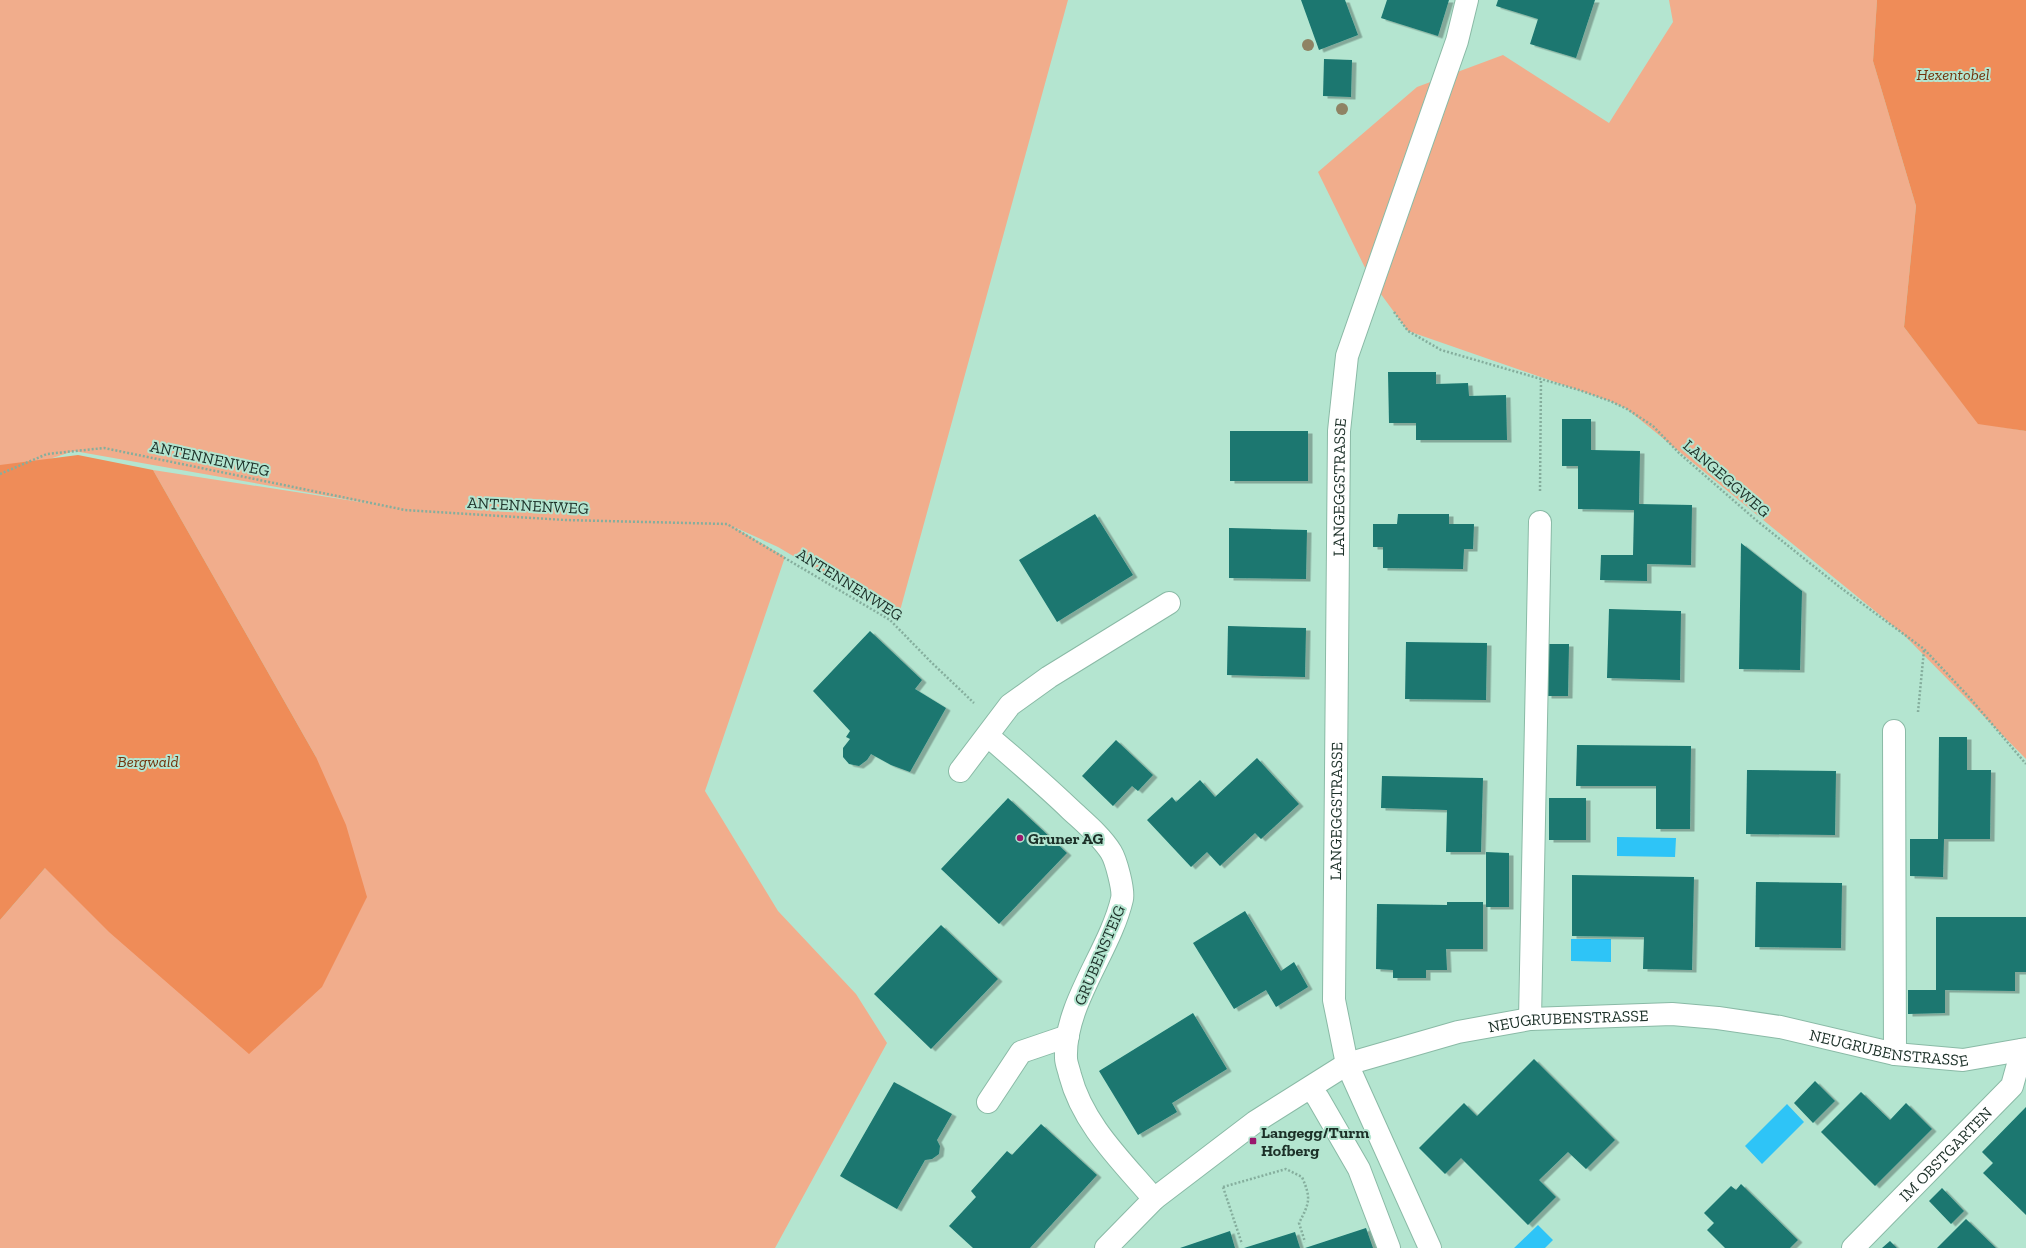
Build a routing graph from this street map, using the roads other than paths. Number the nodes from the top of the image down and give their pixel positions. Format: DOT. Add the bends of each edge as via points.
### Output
graph roads {
  1 [pos="1467,0"];
  2 [pos="1540,522"];
  3 [pos="1169,603"];
  4 [pos="992,730"];
  5 [pos="1894,732"];
  6 [pos="960,771"];
  7 [pos="1530,1019"];
  8 [pos="1068,1036"];
  9 [pos="2024,1050"];
  10 [pos="1895,1054"];
  11 [pos="1347,1064"];
  12 [pos="1310,1088"];
  13 [pos="988,1102"];
  14 [pos="1154,1199"];
  15 [pos="1106,1248"];
  16 [pos="1389,1248"];
  17 [pos="1430,1248"];
  18 [pos="1854,1248"];
  1 -- 11 [label="street, LANGEGGSTRASSE" via="1457,41 1347,356 1339,431 1334,1000"];
  2 -- 7 [label="street"];
  3 -- 4 [label="street" via="1049,677 1010,705"];
  4 -- 6 [label="street"];
  4 -- 8 [label="street, GRUBENSTEIG" via="1093,830 1111,853 1118,873 1122,897 1109,937 1078,1001"];
  5 -- 10 [label="street"];
  7 -- 10 [label="street, NEUGRUBENSTRASSE" via="1672,1014 1718,1018 1780,1027"];
  7 -- 11 [label="street, NEUGRUBENSTRASSE" via="1458,1032"];
  8 -- 13 [label="street" via="1021,1052"];
  8 -- 14 [label="street, GRUBENSTEIG" via="1066,1059 1075,1095 1095,1129"];
  9 -- 10 [label="street, NEUGRUBENSTRASSE" via="1963,1060"];
  9 -- 18 [label="street, IM OBSTGARTEN" via="2012,1086"];
  11 -- 12 [label="street, NEUGRUBENSTRASSE"];
  11 -- 17 [label="street, LANGEGGSTRASSE"];
  12 -- 14 [label="street, NEUGRUBENSTRASSE" via="1265,1115"];
  12 -- 16 [label="street" via="1359,1168"];
  14 -- 15 [label="street, NEUGRUBENSTRASSE"];
}
